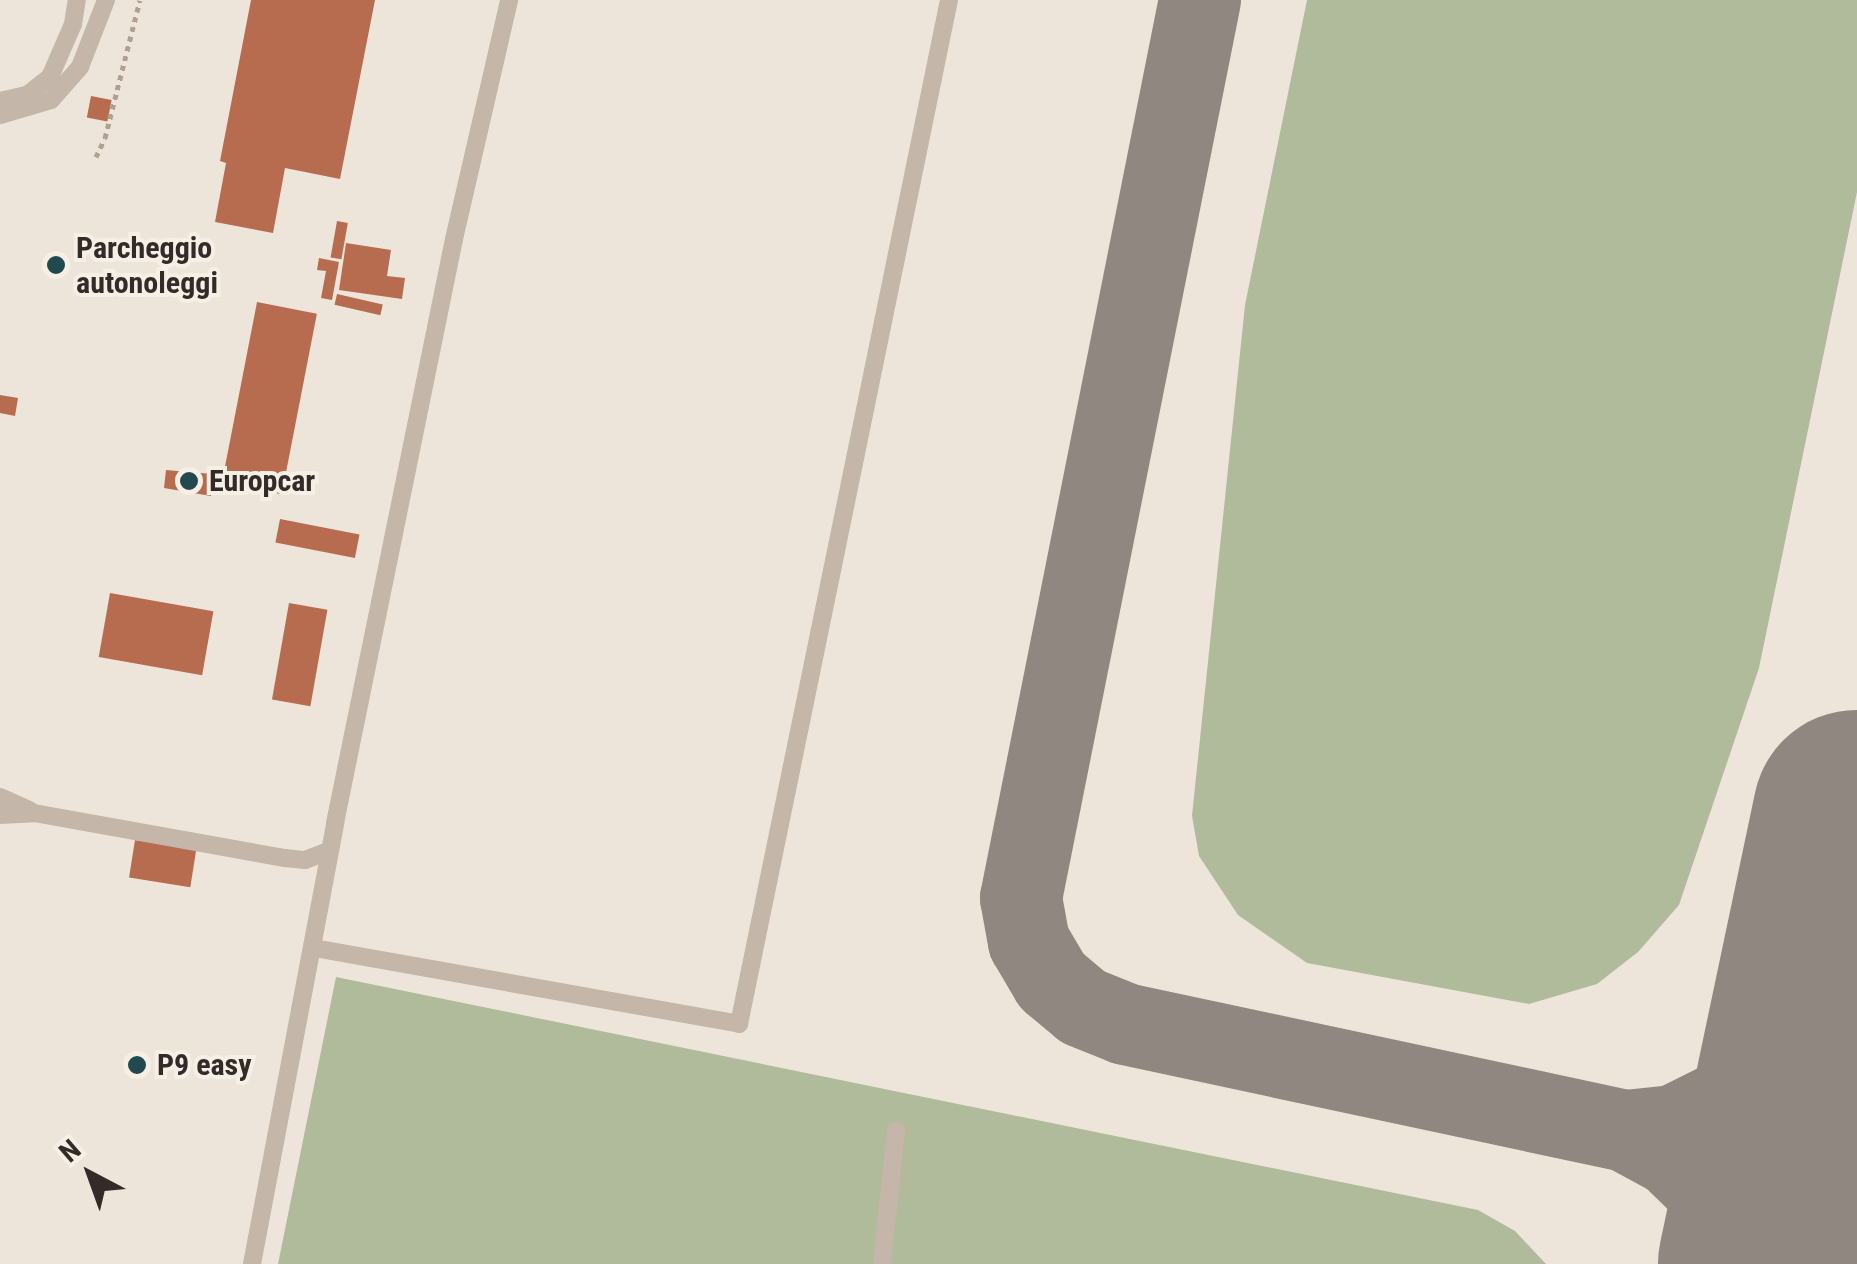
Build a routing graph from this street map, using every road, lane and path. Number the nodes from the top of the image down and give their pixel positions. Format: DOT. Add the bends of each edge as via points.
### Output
graph roads {
  1 [pos="77,0"];
  2 [pos="106,0"];
  3 [pos="140,0"];
  4 [pos="508,0"];
  5 [pos="949,0"];
  6 [pos="0,101"];
  7 [pos="0,114"];
  8 [pos="96,157"];
  9 [pos="0,797"];
  10 [pos="34,812"];
  11 [pos="0,814"];
  12 [pos="329,851"];
  13 [pos="314,948"];
  14 [pos="896,1131"];
  15 [pos="252,1264"];
  16 [pos="882,1264"];
  1 -- 6 [label="lane" via="50,77 28,94"];
  2 -- 7 [label="lane" via="80,68 51,100"];
  3 -- 8 [label="path"];
  4 -- 12 [label="lane"];
  5 -- 13 [label="lane" via="739,1024"];
  9 -- 10 [label="lane"];
  10 -- 11 [label="lane"];
  10 -- 12 [label="lane" via="285,858 305,860"];
  12 -- 13 [label="lane"];
  13 -- 15 [label="lane"];
  14 -- 16 [label="lane"];
}
